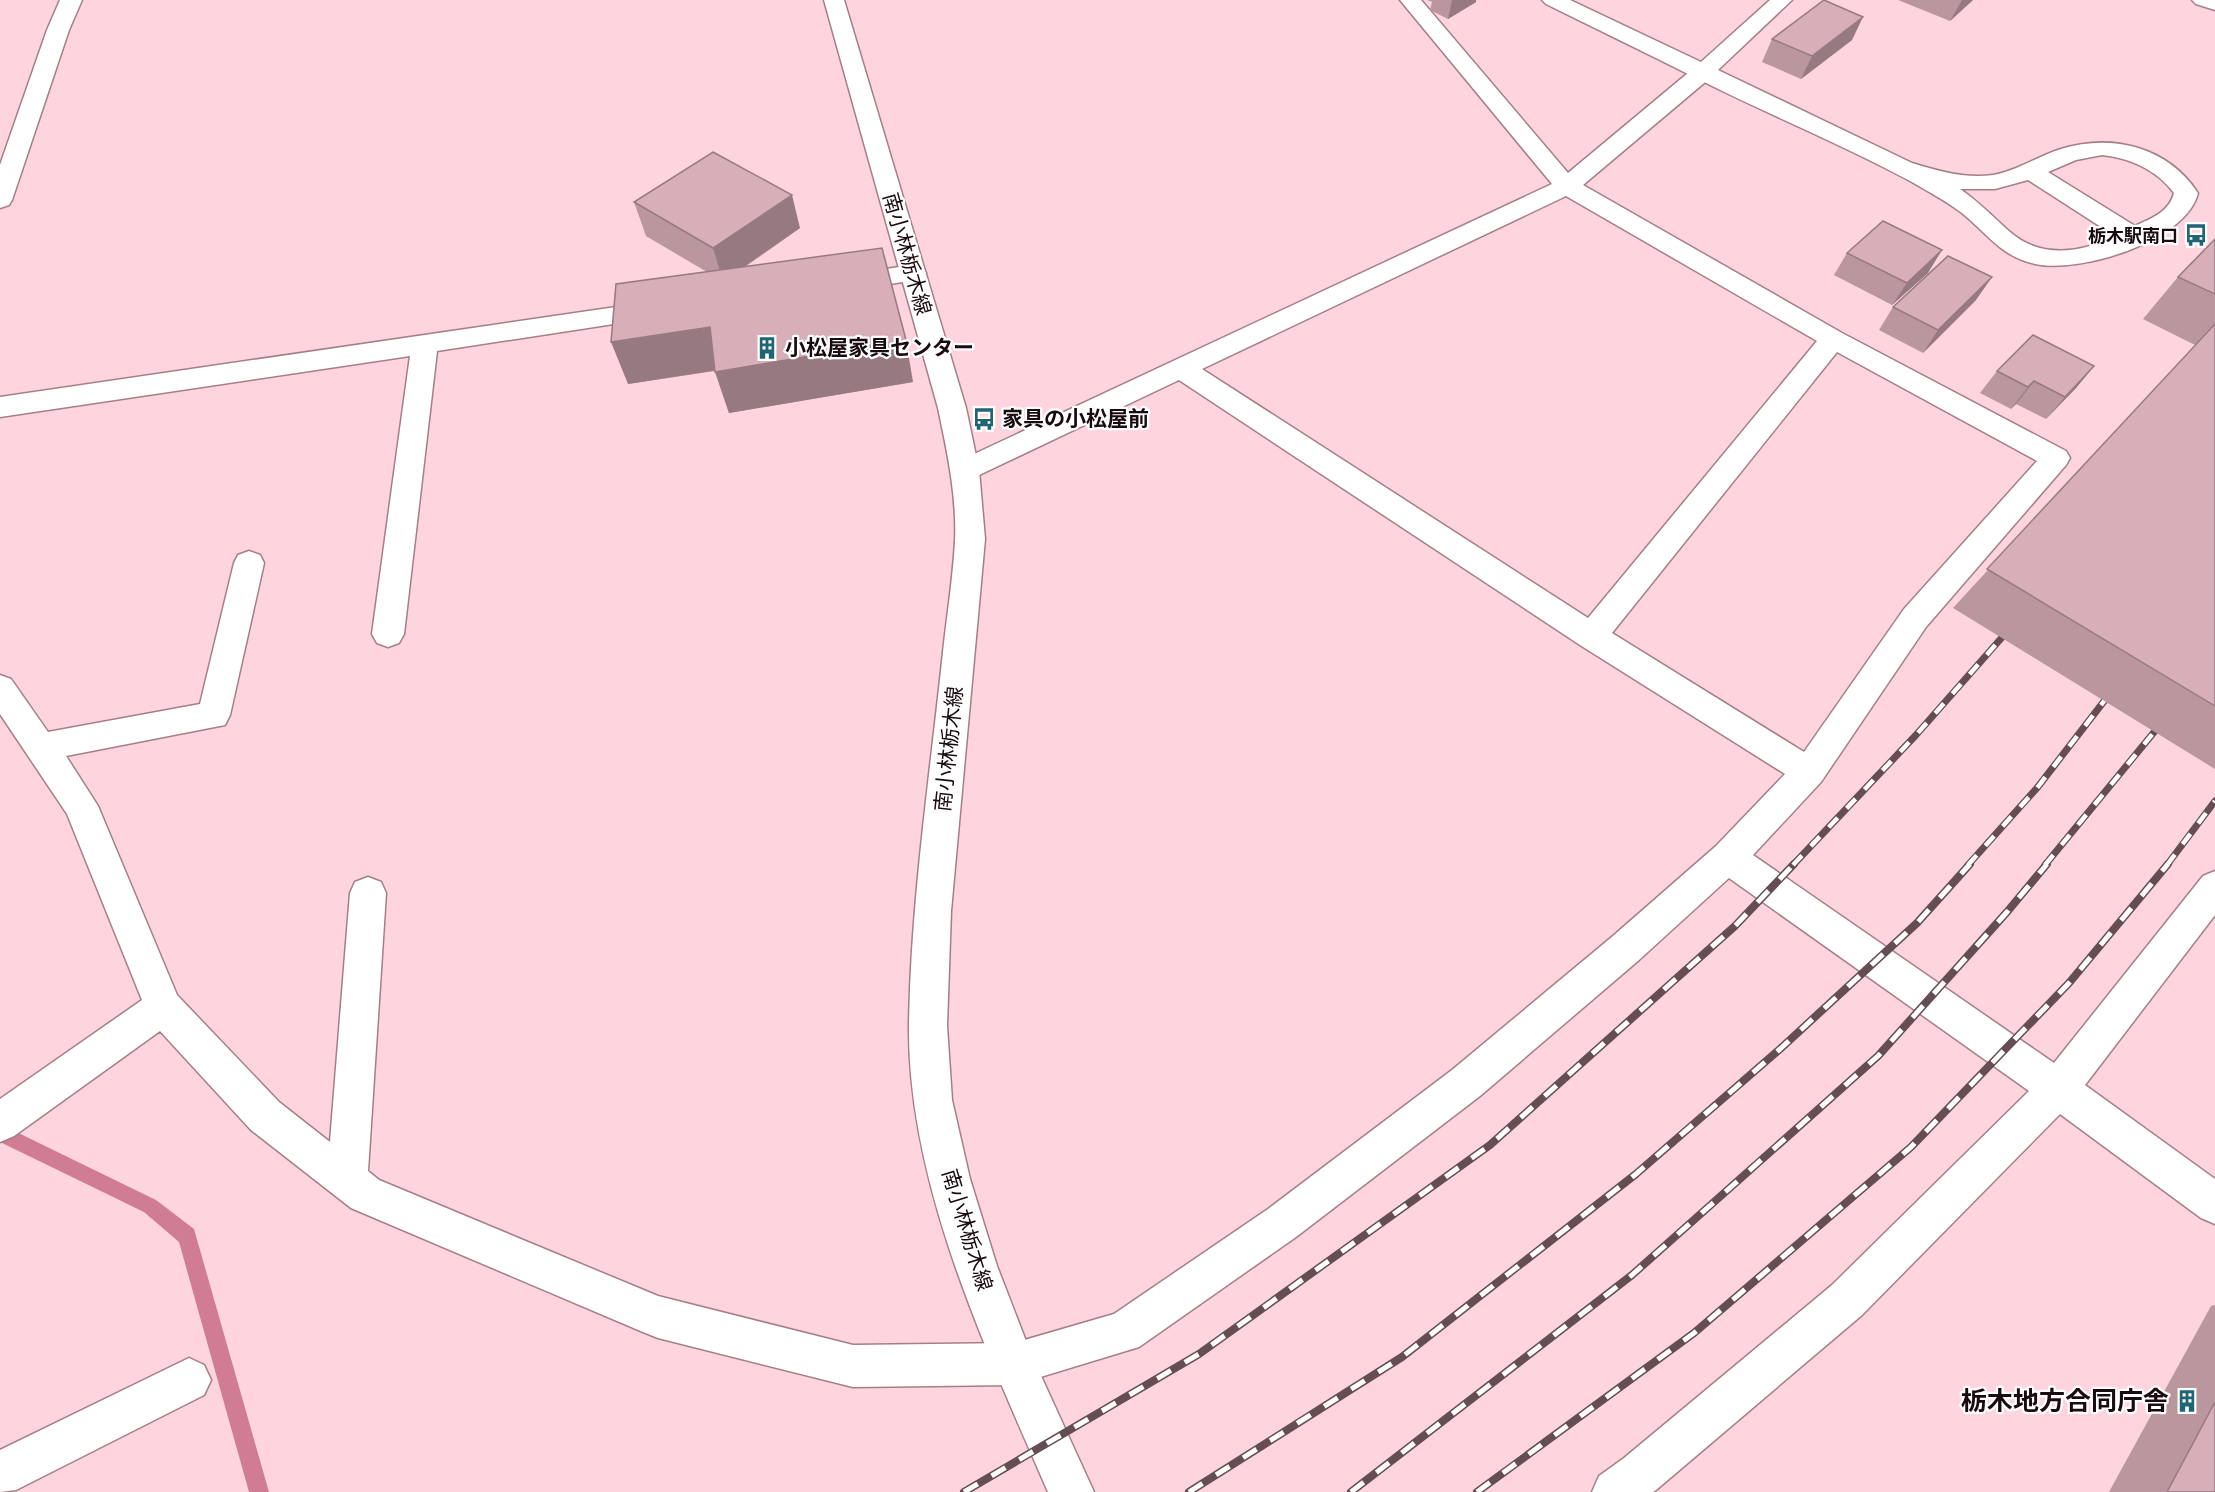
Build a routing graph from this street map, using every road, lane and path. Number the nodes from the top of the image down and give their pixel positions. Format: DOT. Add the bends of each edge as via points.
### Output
graph roads {
  1 [pos="71,0"];
  2 [pos="834,0"];
  3 [pos="1410,0"];
  4 [pos="1553,0"];
  5 [pos="1782,0"];
  6 [pos="2203,0"];
  7 [pos="2215,4"];
  8 [pos="1702,73"];
  9 [pos="1904,168"];
  10 [pos="2030,171"];
  11 [pos="1567,186"];
  12 [pos="0,200"];
  13 [pos="2134,237"];
  14 [pos="913,273"];
  15 [pos="820,287"];
  16 [pos="680,307"];
  17 [pos="1833,339"];
  18 [pos="425,344"];
  19 [pos="1182,369"];
  20 [pos="0,407"];
  21 [pos="965,470"];
  22 [pos="249,563"];
  23 [pos="388,634"];
  24 [pos="1591,636"];
  25 [pos="0,688"];
  26 [pos="40,747"];
  27 [pos="1809,772"];
  28 [pos="1728,857"];
  29 [pos="2215,887"];
  30 [pos="368,893"];
  31 [pos="163,1007"];
  32 [pos="2058,1089"];
  33 [pos="0,1122"];
  34 [pos="347,1180"];
  35 [pos="2215,1204"];
  36 [pos="1014,1364"];
  37 [pos="189,1380"];
  38 [pos="0,1474"];
  39 [pos="1071,1492"];
  40 [pos="1615,1492"];
  1 -- 12 [label="street"];
  2 -- 14 [label="street, 南小林栃木線"];
  3 -- 11 [label="street"];
  4 -- 8 [label="street"];
  5 -- 8 [label="street"];
  6 -- 7 [label="street"];
  8 -- 9 [label="street"];
  8 -- 11 [label="street"];
  9 -- 10 [label="street" via="1970,183 1994,182"];
  9 -- 13 [label="street" via="1950,194 2006,242 2031,255 2056,260 2085,258"];
  10 -- 13 [label="street"];
  10 -- 13 [label="street" via="2057,157 2113,147 2159,165 2178,180 2186,193 2182,206 2169,218"];
  11 -- 17 [label="street"];
  11 -- 19 [label="street"];
  14 -- 15 [label="street"];
  14 -- 21 [label="street, 南小林栃木線"];
  16 -- 18 [label="street"];
  17 -- 24 [label="street"];
  17 -- 27 [label="street" via="2056,458 1915,618"];
  18 -- 20 [label="street"];
  18 -- 23 [label="street"];
  19 -- 21 [label="street"];
  19 -- 24 [label="street"];
  21 -- 36 [label="street, 南小林栃木線" via="970,539 933,911 928,1026 933,1100 950,1179 976,1266"];
  22 -- 26 [label="street" via="214,715"];
  24 -- 27 [label="street"];
  25 -- 26 [label="street"];
  26 -- 31 [label="street" via="81,806"];
  27 -- 28 [label="street"];
  28 -- 32 [label="street"];
  28 -- 36 [label="street" via="1466,1083 1282,1223 1124,1332"];
  29 -- 32 [label="street"];
  30 -- 34 [label="street"];
  31 -- 33 [label="street"];
  31 -- 34 [label="street" via="266,1116"];
  32 -- 35 [label="street"];
  32 -- 40 [label="street" via="1847,1300"];
  34 -- 36 [label="street" via="365,1194 658,1317 853,1366"];
  36 -- 39 [label="street, 南小林栃木線"];
  37 -- 38 [label="street"];
}
